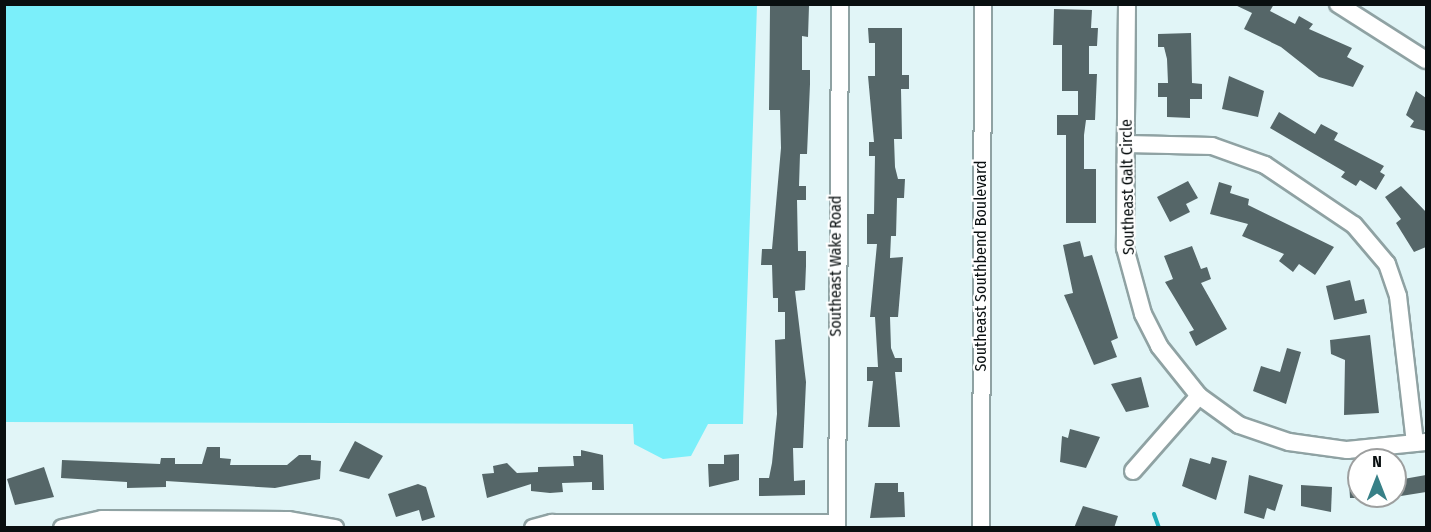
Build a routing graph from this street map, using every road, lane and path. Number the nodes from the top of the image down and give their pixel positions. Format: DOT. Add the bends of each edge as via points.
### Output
graph roads {
  1 [pos="840,4"];
  2 [pos="983,4"];
  3 [pos="1127,4"];
  4 [pos="1338,4"];
  5 [pos="1426,60"];
  6 [pos="1127,144"];
  7 [pos="1199,396"];
  8 [pos="1421,442"];
  9 [pos="1133,471"];
  10 [pos="837,525"];
  11 [pos="62,528"];
  12 [pos="335,528"];
  13 [pos="532,528"];
  14 [pos="981,528"];
  1 -- 10 [label="street, Southeast Wake Road"];
  2 -- 14 [label="street, Southeast Southbend Boulevard"];
  3 -- 6 [label="street, Southeast Galt Circle"];
  4 -- 5 [label="street"];
  6 -- 7 [label="street, Southeast Galt Circle" via="1125,248 1134,286 1160,346"];
  6 -- 8 [label="street" via="1212,146 1264,165 1354,225 1387,264 1398,296"];
  7 -- 8 [label="street, Southeast Galt Circle" via="1239,425 1289,442 1347,450"];
  7 -- 9 [label="street"];
  10 -- 13 [label="street" via="552,523"];
  11 -- 12 [label="street" via="102,519 288,520"];
}
